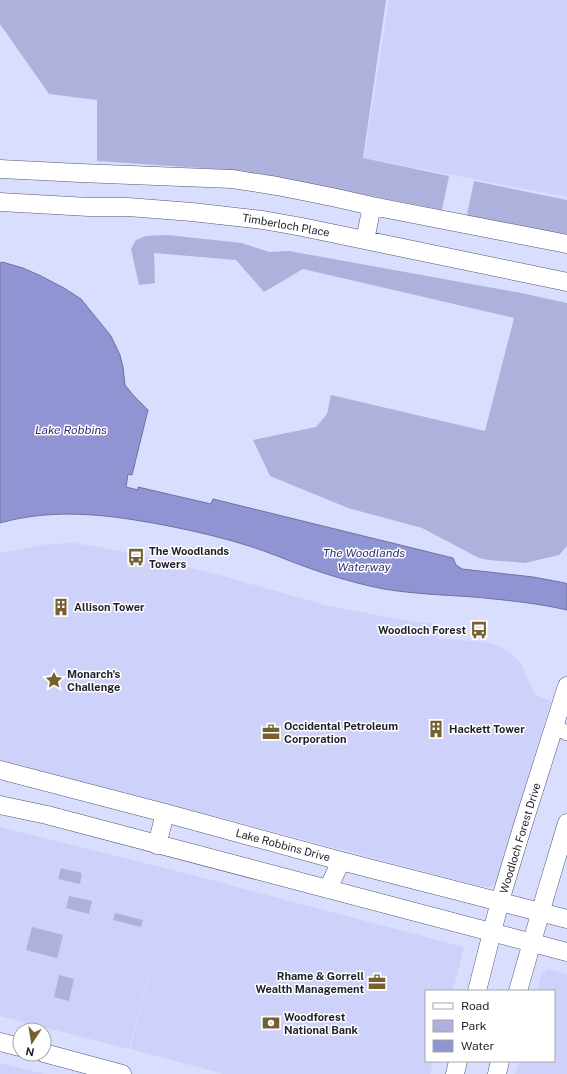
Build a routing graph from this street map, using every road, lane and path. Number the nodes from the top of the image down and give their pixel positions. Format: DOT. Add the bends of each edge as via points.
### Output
graph roads {
  1 [pos="0,169"];
  2 [pos="0,202"];
  3 [pos="372,206"];
  4 [pos="365,240"];
  5 [pos="567,244"];
  6 [pos="567,282"];
  7 [pos="567,686"];
  8 [pos="560,730"];
  9 [pos="0,770"];
  10 [pos="0,804"];
  11 [pos="165,813"];
  12 [pos="567,823"];
  13 [pos="157,845"];
  14 [pos="341,861"];
  15 [pos="328,889"];
  16 [pos="500,901"];
  17 [pos="540,913"];
  18 [pos="567,919"];
  19 [pos="493,932"];
  20 [pos="532,943"];
  21 [pos="567,952"];
  22 [pos="477,990"];
  23 [pos="518,990"];
  24 [pos="0,1042"];
  25 [pos="12,1045"];
  26 [pos="52,1055"];
  27 [pos="458,1062"];
  28 [pos="500,1062"];
  29 [pos="122,1074"];
  30 [pos="455,1074"];
  31 [pos="497,1074"];
  1 -- 3 [label="street" via="232,179"];
  2 -- 4 [label="street, Timberloch Place" via="128,207 226,216 263,220"];
  3 -- 4 [label="street"];
  3 -- 5 [label="street"];
  4 -- 6 [label="street, Timberloch Place"];
  7 -- 8 [label="street, Woodloch Forest Drive"];
  8 -- 16 [label="street, Woodloch Forest Drive" via="522,828"];
  9 -- 11 [label="street, Lake Robbins Drive"];
  10 -- 13 [label="street"];
  11 -- 13 [label="street"];
  11 -- 14 [label="street, Lake Robbins Drive"];
  12 -- 17 [label="street"];
  13 -- 15 [label="street"];
  14 -- 15 [label="street"];
  14 -- 16 [label="street, Lake Robbins Drive"];
  15 -- 19 [label="street"];
  16 -- 17 [label="street, Lake Robbins Drive"];
  16 -- 19 [label="street, Woodloch Forest Drive"];
  17 -- 18 [label="street, Lake Robbins Drive"];
  17 -- 20 [label="street"];
  19 -- 20 [label="street"];
  19 -- 22 [label="street, Woodloch Forest Drive"];
  20 -- 21 [label="street"];
  20 -- 23 [label="street"];
  24 -- 25 [label="street"];
  26 -- 29 [label="street"];
  27 -- 30 [label="street"];
  28 -- 31 [label="street"];
}
